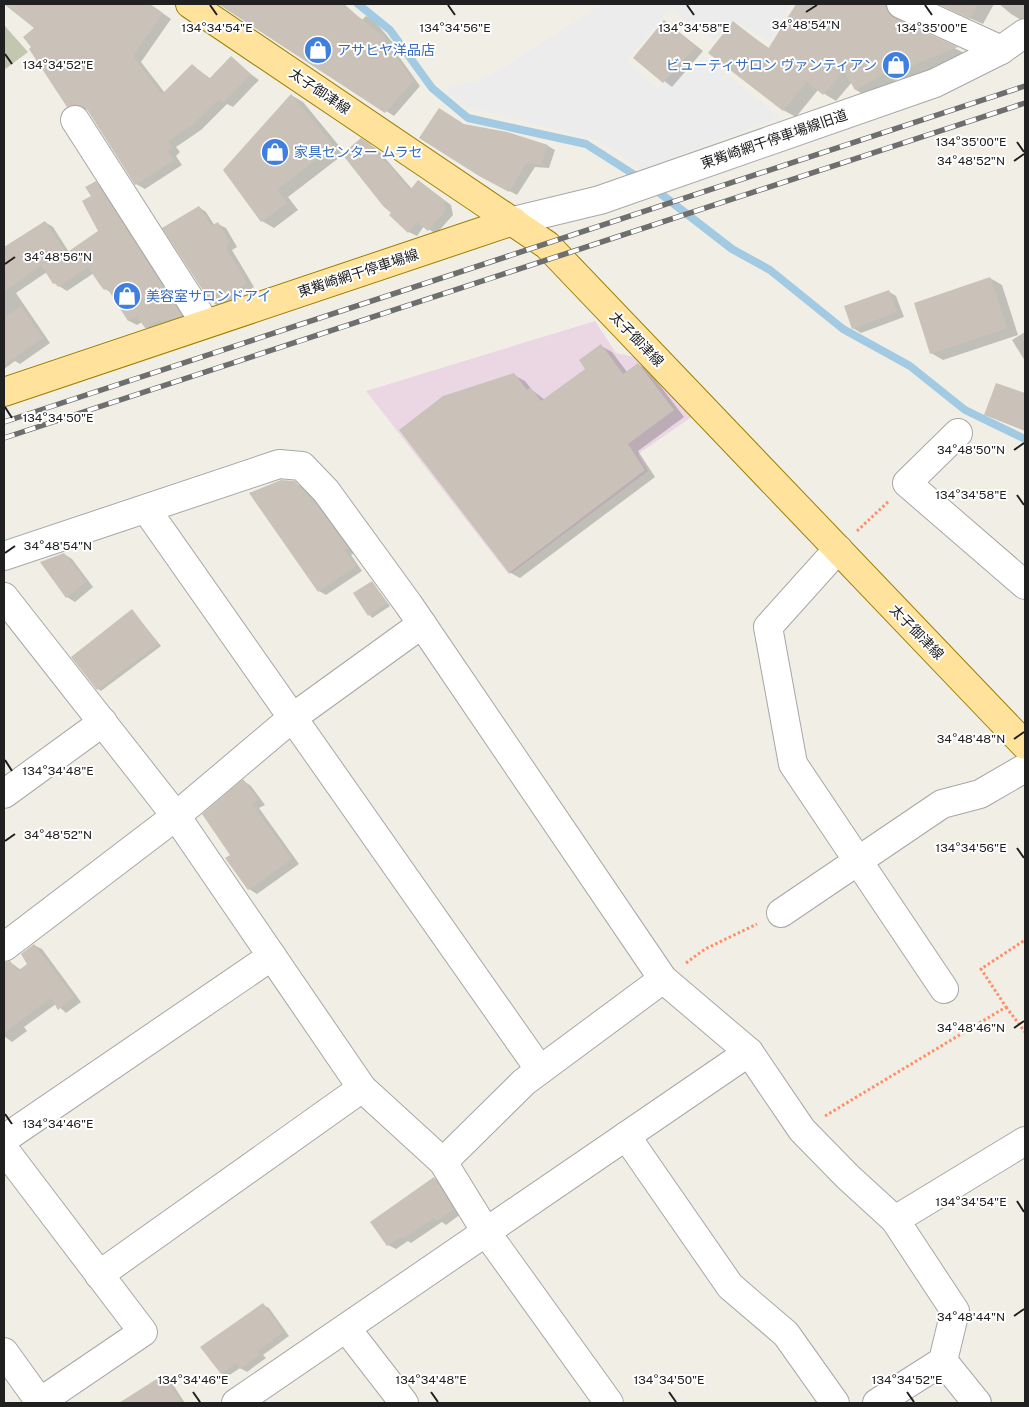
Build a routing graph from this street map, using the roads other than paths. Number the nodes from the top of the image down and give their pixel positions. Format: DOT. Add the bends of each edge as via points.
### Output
graph roads {
  1 [pos="190,4"];
  2 [pos="901,4"];
  3 [pos="1025,33"];
  4 [pos="1001,50"];
  5 [pos="75,120"];
  6 [pos="513,220"];
  7 [pos="205,323"];
  8 [pos="4,392"];
  9 [pos="958,433"];
  10 [pos="146,509"];
  11 [pos="838,549"];
  12 [pos="4,556"];
  13 [pos="1025,585"];
  14 [pos="8,611"];
  15 [pos="422,624"];
  16 [pos="292,718"];
  17 [pos="103,722"];
  18 [pos="1025,745"];
  19 [pos="1025,768"];
  20 [pos="4,794"];
  21 [pos="176,816"];
  22 [pos="858,860"];
  23 [pos="780,913"];
  24 [pos="4,947"];
  25 [pos="272,956"];
  26 [pos="663,979"];
  27 [pos="944,989"];
  28 [pos="749,1052"];
  29 [pos="540,1070"];
  30 [pos="362,1088"];
  31 [pos="626,1136"];
  32 [pos="4,1139"];
  33 [pos="1025,1141"];
  34 [pos="4,1149"];
  35 [pos="443,1162"];
  36 [pos="895,1220"];
  37 [pos="486,1232"];
  38 [pos="99,1275"];
  39 [pos="346,1328"];
  40 [pos="4,1352"];
  41 [pos="943,1361"];
  42 [pos="236,1403"];
  43 [pos="404,1403"];
  44 [pos="609,1403"];
  45 [pos="835,1403"];
  46 [pos="877,1403"];
  47 [pos="977,1403"];
  1 -- 6 [label="main road, 太子御津線"];
  2 -- 4 [label="street"];
  3 -- 4 [label="street, 東觜崎網干停車場線旧道"];
  4 -- 6 [label="street, 東觜崎網干停車場線旧道" via="935,84 600,200"];
  5 -- 7 [label="street"];
  6 -- 7 [label="main road, 東觜崎網干停車場線"];
  6 -- 11 [label="main road, 太子御津線" via="547,245"];
  7 -- 8 [label="main road, 東觜崎網干停車場線"];
  9 -- 13 [label="street" via="907,483"];
  10 -- 12 [label="street"];
  10 -- 15 [label="street" via="279,464 302,466 326,491"];
  10 -- 16 [label="street"];
  11 -- 18 [label="main road, 太子御津線"];
  11 -- 22 [label="street" via="768,627 793,764"];
  14 -- 17 [label="street"];
  15 -- 16 [label="street"];
  15 -- 26 [label="street"];
  16 -- 21 [label="street"];
  16 -- 29 [label="street"];
  17 -- 20 [label="street"];
  17 -- 21 [label="street"];
  19 -- 22 [label="street" via="980,794 942,804"];
  21 -- 24 [label="street"];
  21 -- 25 [label="street"];
  22 -- 23 [label="street"];
  22 -- 27 [label="street"];
  25 -- 30 [label="street"];
  25 -- 32 [label="street"];
  26 -- 28 [label="street"];
  26 -- 29 [label="street"];
  28 -- 31 [label="street"];
  28 -- 36 [label="street" via="802,1130"];
  29 -- 35 [label="street"];
  30 -- 35 [label="street"];
  30 -- 38 [label="street"];
  31 -- 37 [label="street"];
  31 -- 45 [label="street" via="730,1286 786,1334"];
  33 -- 36 [label="street"];
  34 -- 38 [label="street"];
  35 -- 37 [label="street"];
  36 -- 41 [label="street" via="954,1311"];
  37 -- 39 [label="street"];
  37 -- 44 [label="street"];
  38 -- 40 [label="street" via="143,1332 40,1402"];
  39 -- 42 [label="street"];
  39 -- 43 [label="street"];
  41 -- 46 [label="street"];
  41 -- 47 [label="street"];
}
